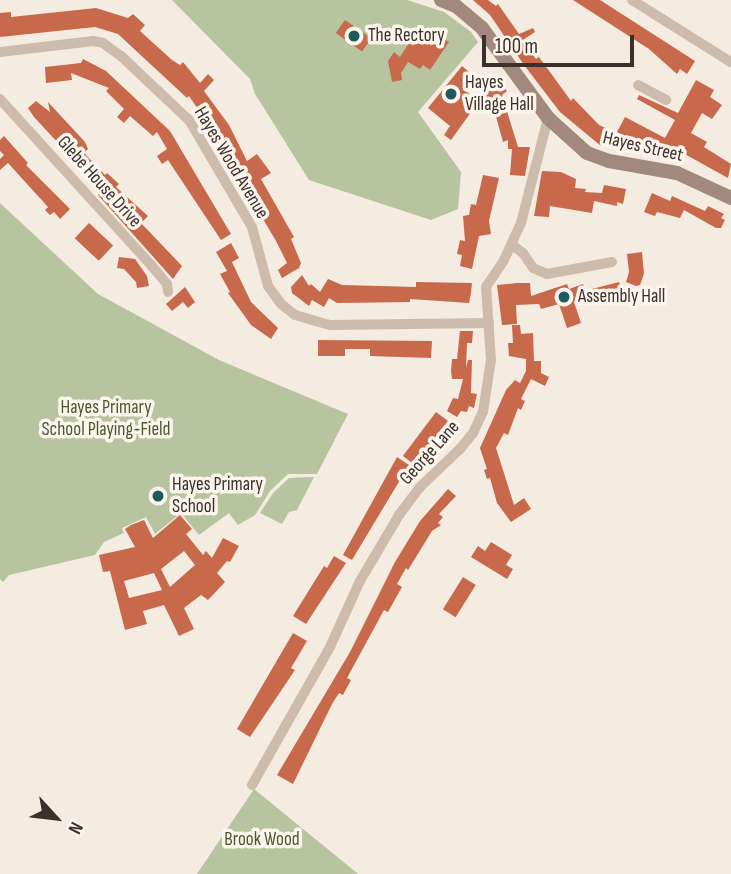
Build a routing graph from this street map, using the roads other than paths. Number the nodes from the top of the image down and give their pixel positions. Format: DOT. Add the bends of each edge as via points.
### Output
graph roads {
  1 [pos="441,0"];
  2 [pos="632,0"];
  3 [pos="0,52"];
  4 [pos="731,62"];
  5 [pos="638,85"];
  6 [pos="0,99"];
  7 [pos="666,100"];
  8 [pos="548,118"];
  9 [pos="731,198"];
  10 [pos="512,245"];
  11 [pos="612,262"];
  12 [pos="168,292"];
  13 [pos="489,323"];
  14 [pos="252,785"];
  1 -- 8 [label="main road, Hayes Street" via="456,6 482,28"];
  2 -- 4 [label="street"];
  3 -- 13 [label="street, Hayes Wood Avenue" via="93,41 121,56 189,120 252,227 268,286 295,314 331,325"];
  5 -- 7 [label="street"];
  6 -- 12 [label="street, Glebe House Drive" via="151,265"];
  8 -- 9 [label="main road, Hayes Street" via="598,158 677,173"];
  8 -- 10 [label="street, George Lane"];
  10 -- 11 [label="street" via="533,268 547,274"];
  10 -- 13 [label="street, George Lane" via="488,281"];
  13 -- 14 [label="street, George Lane" via="491,360 486,396 473,433 398,515"];
}
